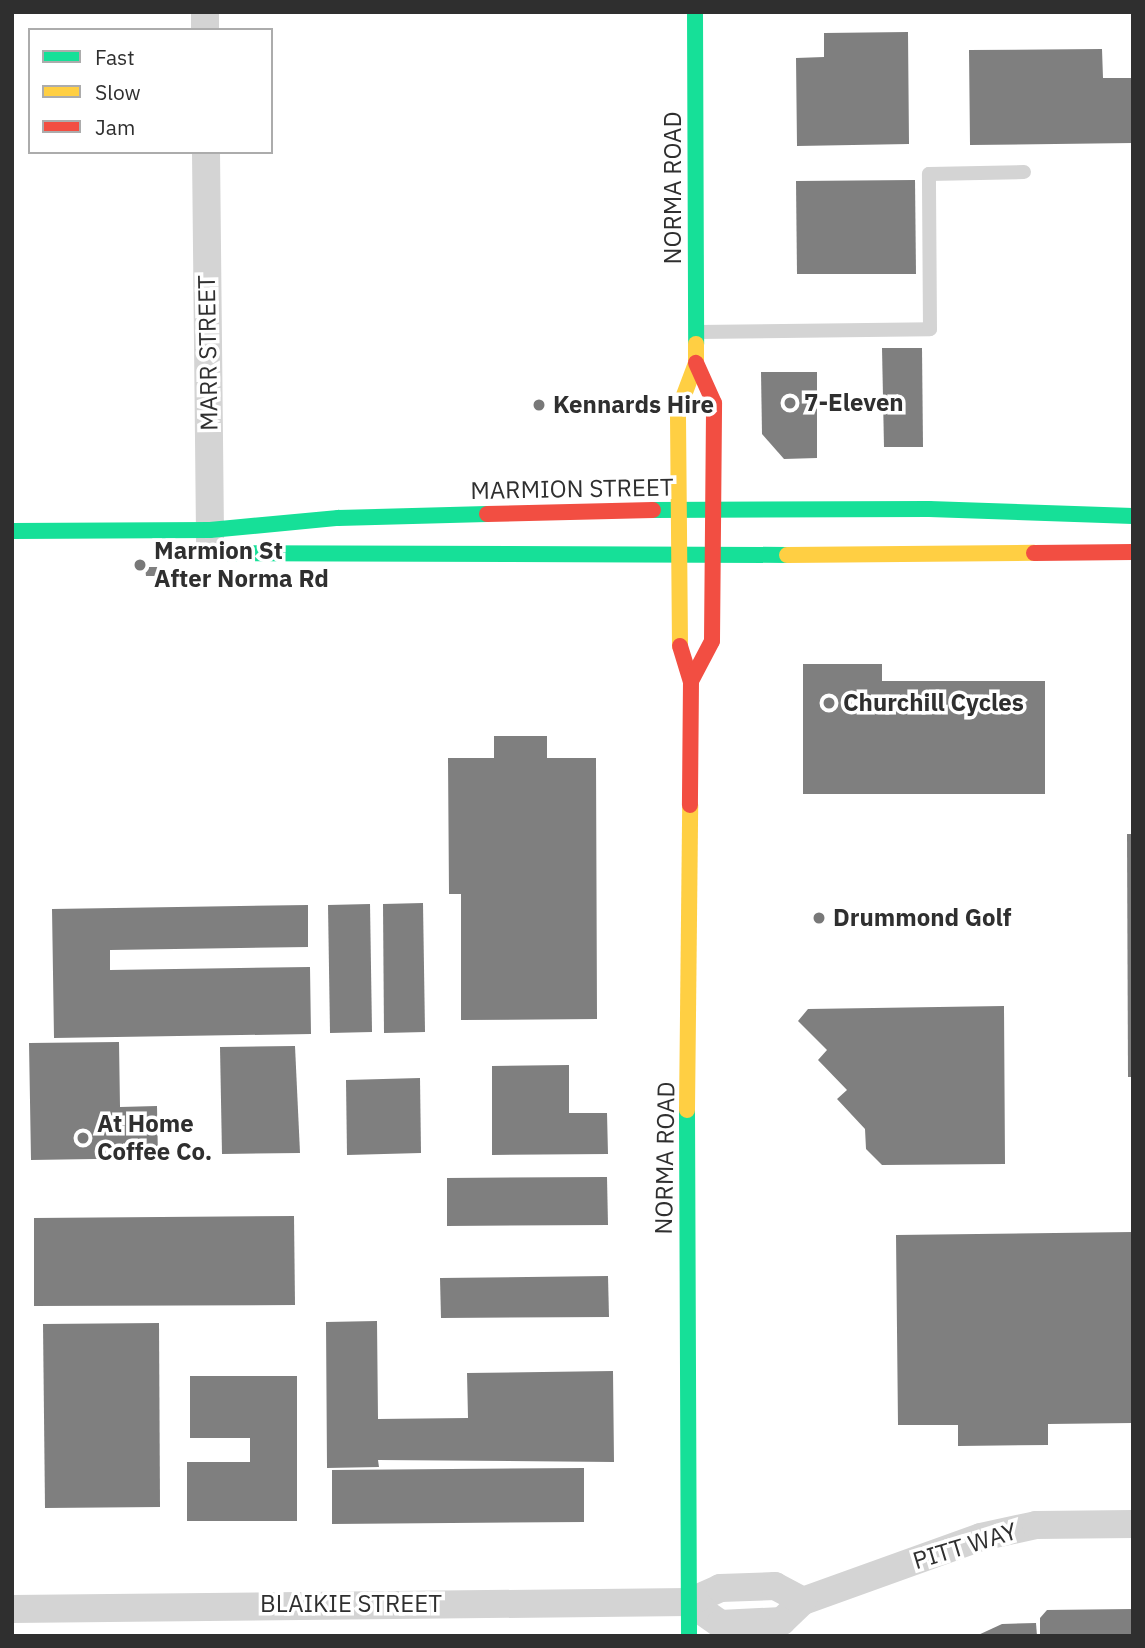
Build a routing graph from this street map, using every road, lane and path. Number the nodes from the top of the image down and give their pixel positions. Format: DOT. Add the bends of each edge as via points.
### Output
graph roads {
  1 [pos="695,12"];
  2 [pos="206,154"];
  3 [pos="1024,173"];
  4 [pos="696,332"];
  5 [pos="696,363"];
  6 [pos="678,509"];
  7 [pos="713,510"];
  8 [pos="1133,516"];
  9 [pos="12,531"];
  10 [pos="201,545"];
  11 [pos="1133,552"];
  12 [pos="680,556"];
  13 [pos="713,556"];
  14 [pos="691,681"];
  15 [pos="1133,1524"];
  16 [pos="689,1602"];
  17 [pos="12,1609"];
  18 [pos="689,1636"];
  1 -- 4 [label="main road, NORMA ROAD"];
  2 -- 10 [label="street, MARR STREET"];
  3 -- 4 [label="lane" via="929,174 930,328"];
  4 -- 5 [label="main road, NORMA ROAD"];
  5 -- 6 [label="main road, NORMA ROAD" via="678,411"];
  5 -- 7 [label="main road, NORMA ROAD" via="714,403"];
  6 -- 7 [label="main road, MARMION STREET"];
  6 -- 10 [label="main road, MARMION STREET" via="338,518"];
  6 -- 12 [label="main road, NORMA ROAD"];
  7 -- 8 [label="main road, MARMION STREET" via="929,509"];
  7 -- 13 [label="main road, NORMA ROAD"];
  9 -- 10 [label="main road, MARMION STREET"];
  10 -- 12 [label="main road, MARMION STREET"];
  11 -- 13 [label="main road, MARMION STREET"];
  12 -- 13 [label="main road, MARMION STREET"];
  12 -- 14 [label="main road, NORMA ROAD" via="680,649"];
  13 -- 14 [label="main road, NORMA ROAD" via="712,641"];
  14 -- 16 [label="main road, NORMA ROAD" via="686,1165"];
  15 -- 16 [label="street, PITT WAY" via="1036,1525 981,1537 803,1601 782,1621 720,1624"];
  16 -- 17 [label="street, BLAIKIE STREET"];
  16 -- 18 [label="main road, NORMA ROAD"];
}
